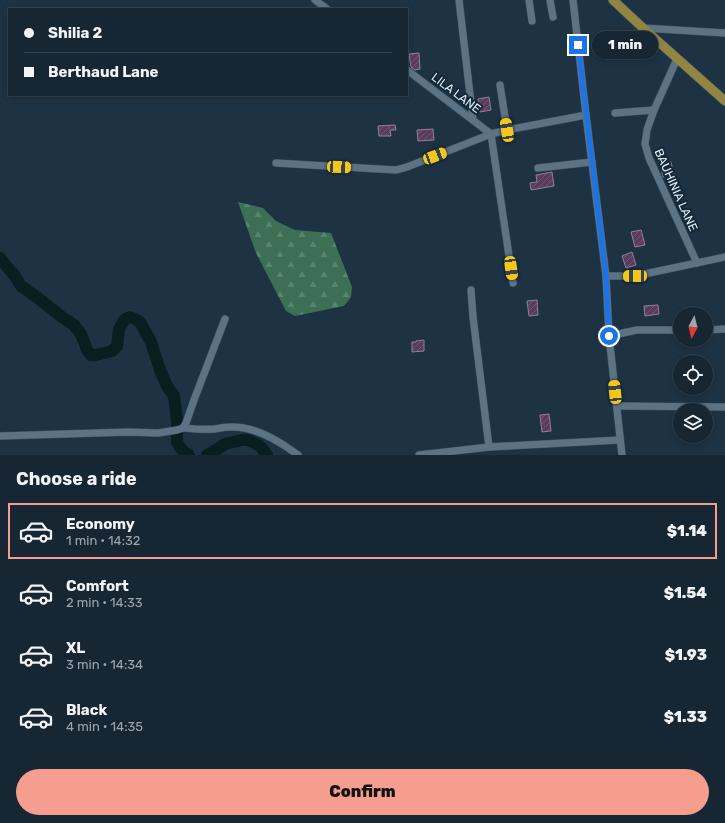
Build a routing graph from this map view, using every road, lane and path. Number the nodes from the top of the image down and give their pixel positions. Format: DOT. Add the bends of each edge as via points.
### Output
graph roads {
  1 [pos="315,0"];
  2 [pos="459,0"];
  3 [pos="530,0"];
  4 [pos="550,0"];
  5 [pos="573,0"];
  6 [pos="613,0"];
  7 [pos="326,8"];
  8 [pos="553,17"];
  9 [pos="532,21"];
  10 [pos="643,28"];
  11 [pos="725,33"];
  12 [pos="677,59"];
  13 [pos="408,71"];
  14 [pos="500,85"];
  15 [pos="725,101"];
  16 [pos="654,110"];
  17 [pos="615,113"];
  18 [pos="586,115"];
  19 [pos="473,120"];
  20 [pos="507,130"];
  21 [pos="491,134"];
  22 [pos="592,162"];
  23 [pos="276,163"];
  24 [pos="538,168"];
  25 [pos="725,257"];
  26 [pos="697,263"];
  27 [pos="606,276"];
  28 [pos="513,283"];
  29 [pos="470,290"];
  30 [pos="224,319"];
  31 [pos="725,329"];
  32 [pos="673,330"];
  33 [pos="713,330"];
  34 [pos="609,336"];
  35 [pos="617,406"];
  36 [pos="725,407"];
  37 [pos="183,428"];
  38 [pos="0,436"];
  39 [pos="620,440"];
  40 [pos="489,447"];
  41 [pos="298,455"];
  42 [pos="419,455"];
  43 [pos="622,455"];
  1 -- 7 [label="street"];
  2 -- 19 [label="street"];
  3 -- 9 [label="street"];
  4 -- 8 [label="street"];
  5 -- 18 [label="street"];
  6 -- 10 [label="main road"];
  10 -- 11 [label="street"];
  10 -- 12 [label="main road"];
  12 -- 15 [label="main road"];
  12 -- 16 [label="street, BAUHINIA LANE"];
  13 -- 19 [label="street, LILA LANE"];
  14 -- 20 [label="street"];
  16 -- 17 [label="street"];
  16 -- 26 [label="street, BAUHINIA LANE" via="645,144"];
  18 -- 20 [label="street"];
  18 -- 22 [label="street"];
  19 -- 21 [label="street, LILA LANE"];
  20 -- 21 [label="street"];
  21 -- 23 [label="street" via="396,170"];
  21 -- 28 [label="street"];
  22 -- 24 [label="street"];
  22 -- 27 [label="street"];
  25 -- 26 [label="street"];
  26 -- 27 [label="street" via="635,276"];
  27 -- 34 [label="street"];
  29 -- 40 [label="street"];
  30 -- 37 [label="street"];
  31 -- 33 [label="street"];
  32 -- 34 [label="street" via="637,330"];
  34 -- 35 [label="street"];
  35 -- 36 [label="street"];
  35 -- 39 [label="street"];
  37 -- 38 [label="street" via="158,433"];
  37 -- 41 [label="street" via="249,429 266,435"];
  39 -- 40 [label="street"];
  39 -- 43 [label="street"];
  40 -- 42 [label="street"];
}
